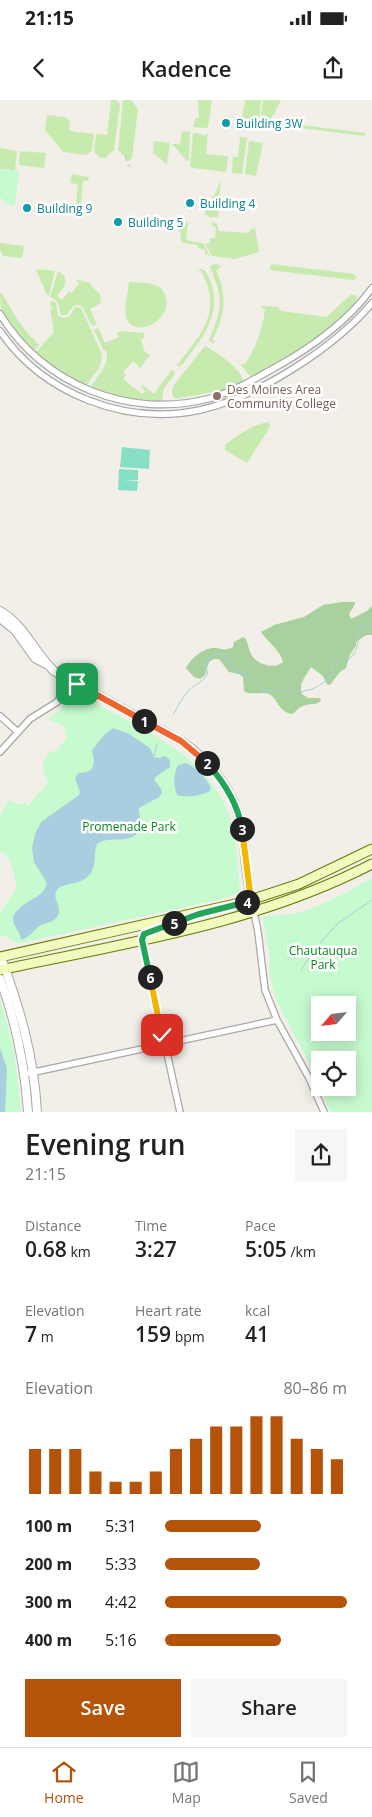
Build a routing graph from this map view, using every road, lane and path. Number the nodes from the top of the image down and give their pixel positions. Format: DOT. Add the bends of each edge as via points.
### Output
graph roads {
  1 [pos="372,288"];
  2 [pos="365,297"];
  3 [pos="372,302"];
  4 [pos="0,314"];
  5 [pos="10,330"];
  6 [pos="1,335"];
  7 [pos="0,611"];
  8 [pos="0,618"];
  9 [pos="47,665"];
  10 [pos="71,681"];
  11 [pos="0,716"];
  12 [pos="18,732"];
  13 [pos="0,752"];
  14 [pos="372,849"];
  15 [pos="372,864"];
  16 [pos="251,900"];
  17 [pos="254,912"];
  18 [pos="199,914"];
  19 [pos="132,928"];
  20 [pos="142,940"];
  21 [pos="0,956"];
  22 [pos="3,970"];
  23 [pos="0,978"];
  24 [pos="277,1020"];
  25 [pos="164,1045"];
  26 [pos="33,1073"];
  27 [pos="25,1075"];
  28 [pos="28,1112"];
  29 [pos="37,1112"];
  30 [pos="180,1112"];
  31 [pos="324,1112"];
  1 -- 2 [label="street"];
  2 -- 3 [label="street"];
  2 -- 5 [label="street" via="329,332 288,361 230,391 184,403 128,402 87,390 47,367"];
  3 -- 6 [label="street" via="333,341 291,370 232,400 179,413 126,411 74,394 33,367"];
  4 -- 5 [label="street"];
  5 -- 6 [label="street"];
  7 -- 9 [label="street" via="21,628"];
  8 -- 9 [label="street" via="15,630 35,658"];
  9 -- 10 [label="street"];
  10 -- 12 [label="street" via="57,702 37,714"];
  10 -- 16 [label="street" via="181,741 215,772 230,794 242,824"];
  11 -- 12 [label="street"];
  12 -- 13 [label="street"];
  14 -- 16 [label="main road" via="299,884"];
  15 -- 17 [label="main road" via="320,889"];
  16 -- 17 [label="street"];
  16 -- 18 [label="main road"];
  17 -- 20 [label="main road"];
  17 -- 24 [label="street" via="265,990"];
  18 -- 19 [label="main road"];
  18 -- 20 [label="main road" via="149,931"];
  19 -- 20 [label="main road"];
  19 -- 21 [label="main road"];
  20 -- 22 [label="main road"];
  20 -- 25 [label="street"];
  21 -- 22 [label="street"];
  22 -- 26 [label="street" via="23,1021"];
  23 -- 27 [label="street"];
  24 -- 25 [label="street"];
  24 -- 31 [label="street" via="310,1078"];
  25 -- 26 [label="street"];
  25 -- 30 [label="street"];
  26 -- 27 [label="street"];
  26 -- 29 [label="street"];
  27 -- 28 [label="street"];
}
